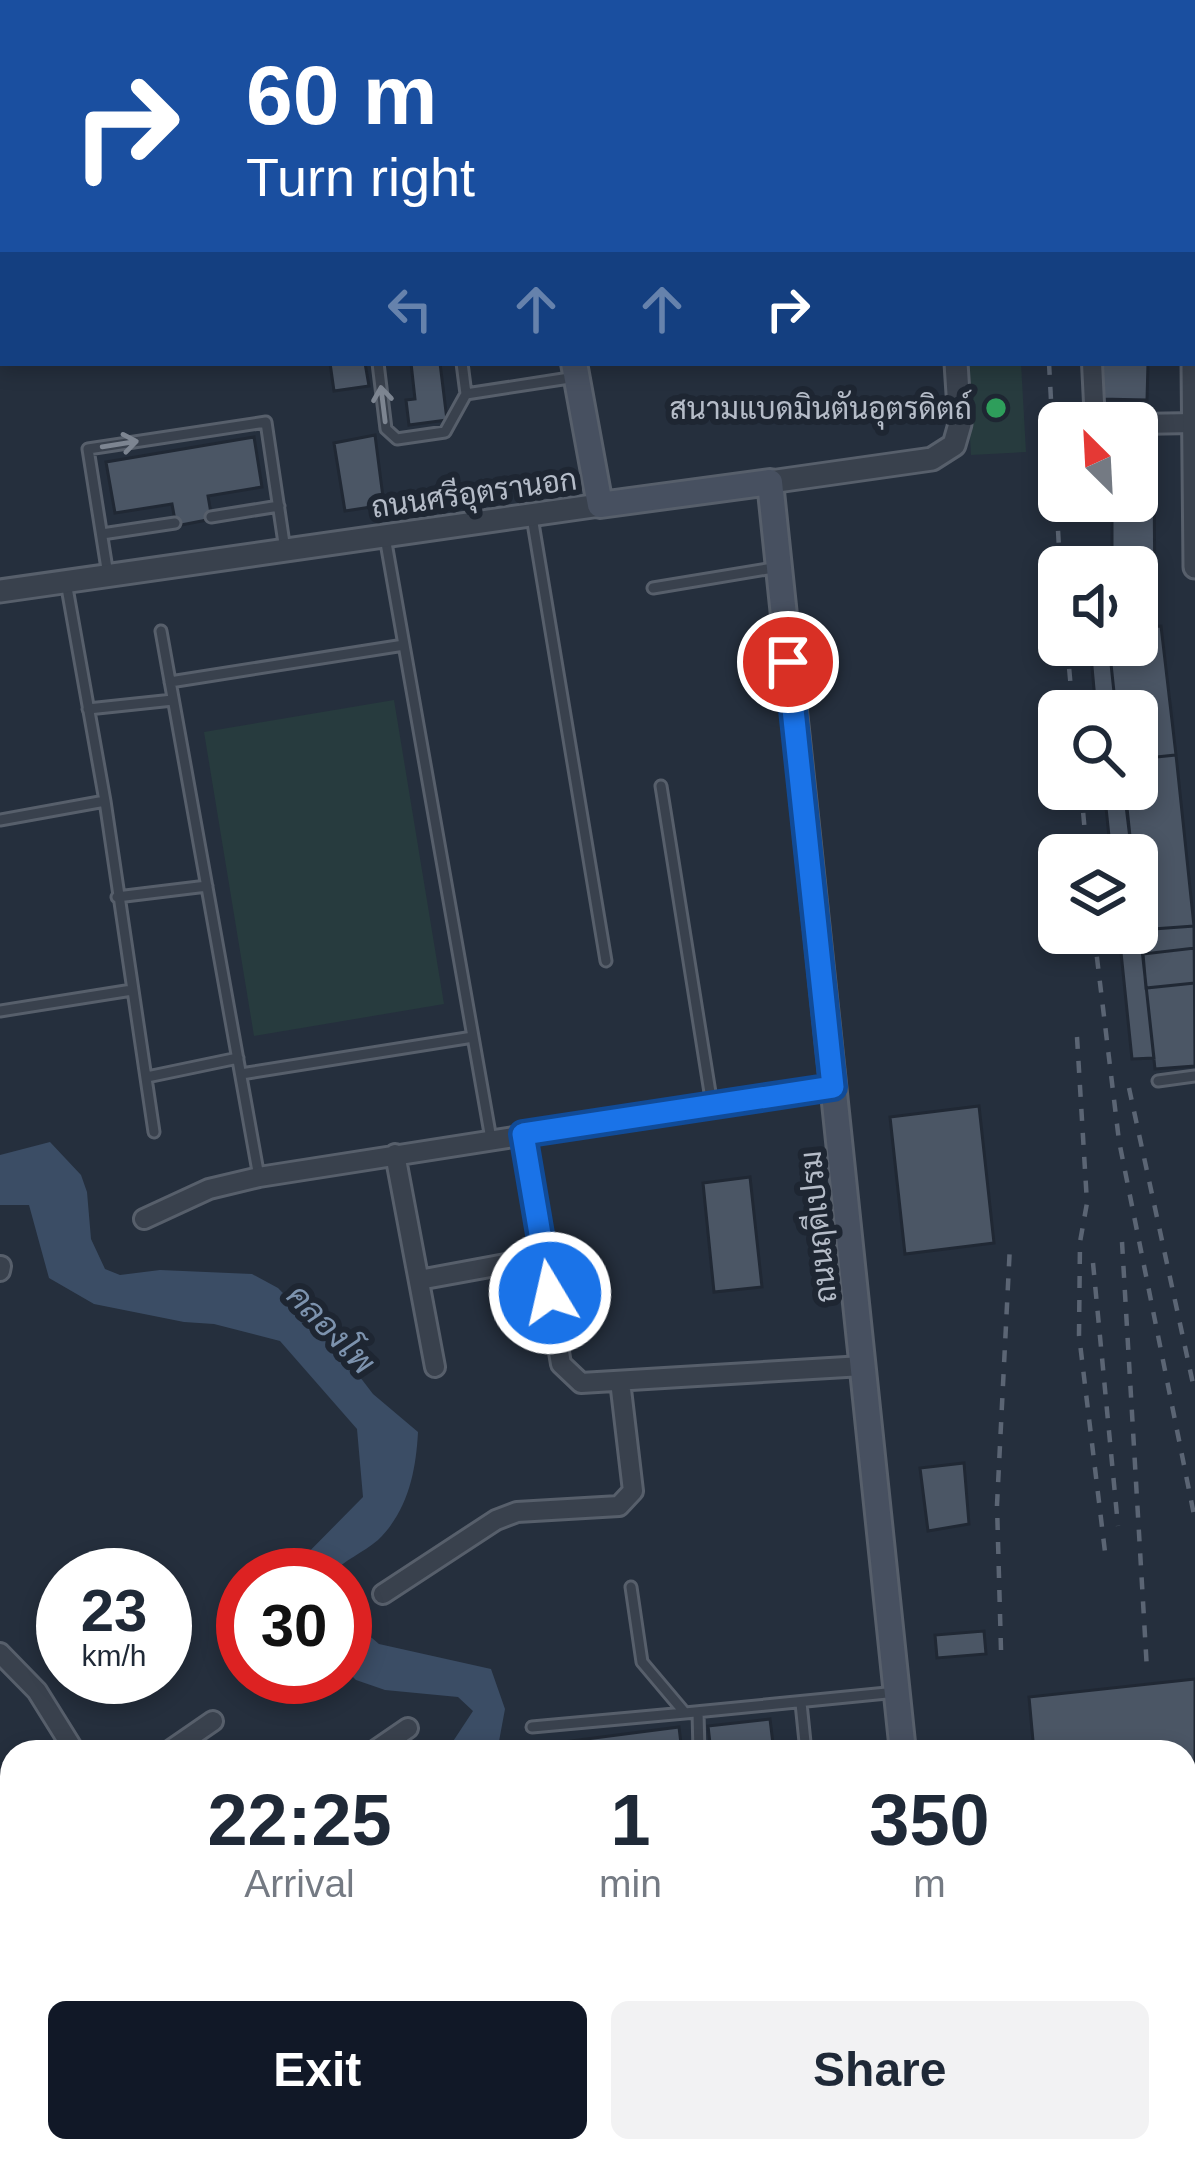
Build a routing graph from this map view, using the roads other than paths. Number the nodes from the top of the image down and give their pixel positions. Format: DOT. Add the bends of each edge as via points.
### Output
graph roads {
  1 [pos="378,366"];
  2 [pos="462,366"];
  3 [pos="956,366"];
  4 [pos="1092,366"];
  5 [pos="1193,366"];
  6 [pos="575,370"];
  7 [pos="466,394"];
  8 [pos="1094,402"];
  9 [pos="1195,405"];
  10 [pos="1195,423"];
  11 [pos="1158,424"];
  12 [pos="770,482"];
  13 [pos="600,505"];
  14 [pos="279,506"];
  15 [pos="532,515"];
  16 [pos="212,517"];
  17 [pos="176,523"];
  18 [pos="102,535"];
  19 [pos="385,537"];
  20 [pos="285,550"];
  21 [pos="1194,554"];
  22 [pos="778,567"];
  23 [pos="109,574"];
  24 [pos="66,581"];
  25 [pos="653,588"];
  26 [pos="0,591"];
  27 [pos="161,631"];
  28 [pos="404,645"];
  29 [pos="170,682"];
  30 [pos="173,700"];
  31 [pos="88,709"];
  32 [pos="661,786"];
  33 [pos="105,801"];
  34 [pos="0,820"];
  35 [pos="207,886"];
  36 [pos="117,897"];
  37 [pos="605,961"];
  38 [pos="132,990"];
  39 [pos="0,1011"];
  40 [pos="473,1037"];
  41 [pos="238,1058"];
  42 [pos="241,1075"];
  43 [pos="1195,1076"];
  44 [pos="147,1077"];
  45 [pos="1158,1081"];
  46 [pos="833,1087"];
  47 [pos="712,1106"];
  48 [pos="154,1132"];
  49 [pos="523,1134"];
  50 [pos="491,1139"];
  51 [pos="395,1154"];
  52 [pos="259,1177"];
  53 [pos="144,1219"];
  54 [pos="544,1257"];
  55 [pos="418,1280"];
  56 [pos="862,1366"];
  57 [pos="435,1367"];
  58 [pos="620,1381"];
  59 [pos="631,1587"];
  60 [pos="383,1594"];
  61 [pos="0,1653"];
  62 [pos="897,1692"];
  63 [pos="801,1702"];
  64 [pos="698,1712"];
  65 [pos="685,1713"];
  66 [pos="213,1721"];
  67 [pos="408,1727"];
  68 [pos="532,1727"];
  69 [pos="68,1740"];
  70 [pos="185,1740"];
  71 [pos="390,1740"];
  72 [pos="699,1740"];
  73 [pos="805,1740"];
  74 [pos="902,1740"];
  7 -- 1 [label="lane, one-way" via="445,432 398,439 386,429"];
  2 -- 7 [label="lane"];
  3 -- 12 [label="street, ถนนศรีอุตรานอก" via="960,424 954,445 932,459"];
  4 -- 8 [label="street"];
  5 -- 9 [label="street"];
  6 -- 7 [label="lane"];
  6 -- 13 [label="main road"];
  9 -- 10 [label="street"];
  10 -- 11 [label="street"];
  10 -- 21 [label="street"];
  12 -- 13 [label="main road, ถนนศรีอุตรานอก"];
  12 -- 22 [label="main road, ถนนฤดีเปรม"];
  13 -- 15 [label="street, ถนนศรีอุตรานอก"];
  14 -- 16 [label="lane"];
  18 -- 14 [label="lane, one-way" via="88,449 266,422"];
  14 -- 20 [label="lane"];
  15 -- 19 [label="street, ถนนศรีอุตรานอก"];
  15 -- 37 [label="lane"];
  17 -- 18 [label="lane"];
  18 -- 23 [label="lane"];
  19 -- 20 [label="street, ถนนศรีอุตรานอก"];
  19 -- 28 [label="lane"];
  20 -- 23 [label="street, ถนนศรีอุตรานอก"];
  22 -- 25 [label="lane"];
  22 -- 46 [label="main road, ถนนฤดีเปรม"];
  23 -- 24 [label="street, ถนนศรีอุตรานอก"];
  24 -- 26 [label="street, ถนนศรีอุตรานอก"];
  24 -- 31 [label="lane"];
  27 -- 29 [label="lane"];
  28 -- 29 [label="lane"];
  28 -- 40 [label="lane"];
  29 -- 30 [label="lane"];
  30 -- 31 [label="lane"];
  30 -- 35 [label="lane"];
  31 -- 33 [label="lane"];
  32 -- 47 [label="lane"];
  33 -- 34 [label="lane"];
  33 -- 36 [label="lane"];
  35 -- 36 [label="lane"];
  35 -- 41 [label="lane"];
  36 -- 38 [label="lane"];
  38 -- 39 [label="lane"];
  38 -- 44 [label="lane"];
  40 -- 42 [label="lane"];
  40 -- 50 [label="lane"];
  41 -- 42 [label="lane"];
  41 -- 44 [label="lane"];
  42 -- 52 [label="lane"];
  43 -- 45 [label="lane"];
  44 -- 48 [label="lane"];
  46 -- 47 [label="street"];
  46 -- 56 [label="main road, ถนนฤดีเปรม"];
  47 -- 49 [label="street"];
  49 -- 50 [label="street"];
  49 -- 54 [label="street"];
  50 -- 51 [label="street"];
  51 -- 52 [label="street"];
  51 -- 55 [label="street"];
  52 -- 53 [label="street" via="208,1189"];
  54 -- 55 [label="street"];
  54 -- 58 [label="street" via="562,1364 581,1383"];
  55 -- 57 [label="street"];
  56 -- 58 [label="street"];
  56 -- 62 [label="main road, ถนนฤดีเปรม"];
  58 -- 60 [label="street" via="633,1491 619,1506 517,1512"];
  59 -- 65 [label="lane" via="642,1662"];
  61 -- 69 [label="street"];
  62 -- 63 [label="lane"];
  62 -- 74 [label="main road, ถนนฤดีเปรม"];
  63 -- 64 [label="lane"];
  63 -- 73 [label="lane"];
  64 -- 65 [label="lane"];
  64 -- 72 [label="lane"];
  65 -- 68 [label="lane"];
  66 -- 70 [label="street"];
  67 -- 71 [label="street"];
}
